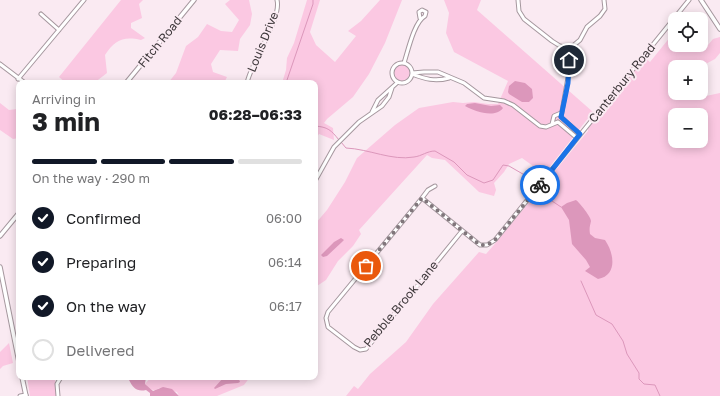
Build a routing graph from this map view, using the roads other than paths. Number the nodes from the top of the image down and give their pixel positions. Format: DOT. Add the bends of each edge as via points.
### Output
graph roads {
  1 [pos="84,0"];
  2 [pos="194,0"];
  3 [pos="277,0"];
  4 [pos="518,0"];
  5 [pos="604,0"];
  6 [pos="689,0"];
  7 [pos="701,0"];
  8 [pos="41,14"];
  9 [pos="420,18"];
  10 [pos="720,29"];
  11 [pos="59,30"];
  12 [pos="567,48"];
  13 [pos="0,64"];
  14 [pos="404,64"];
  15 [pos="412,74"];
  16 [pos="449,78"];
  17 [pos="18,79"];
  18 [pos="128,80"];
  19 [pos="248,80"];
  20 [pos="398,82"];
  21 [pos="392,88"];
  22 [pos="561,113"];
  23 [pos="372,114"];
  24 [pos="561,117"];
  25 [pos="558,122"];
  26 [pos="552,124"];
  27 [pos="580,134"];
  28 [pos="577,138"];
  29 [pos="318,176"];
  30 [pos="435,186"];
  31 [pos="422,198"];
  32 [pos="16,217"];
  33 [pos="462,231"];
  34 [pos="0,236"];
  35 [pos="0,267"];
  36 [pos="16,347"];
  37 [pos="23,380"];
  38 [pos="59,380"];
  39 [pos="20,396"];
  40 [pos="26,396"];
  41 [pos="58,396"];
  1 -- 11 [label="street"];
  2 -- 18 [label="street, Fitch Road"];
  3 -- 19 [label="street, Louis Drive" via="275,17"];
  4 -- 12 [label="street" via="519,10 524,19 556,43"];
  5 -- 12 [label="street" via="605,9 600,16 587,27 574,46"];
  6 -- 27 [label="street, Canterbury Road"];
  7 -- 10 [label="street"];
  8 -- 11 [label="street"];
  9 -- 14 [label="street"];
  11 -- 17 [label="street"];
  12 -- 22 [label="street" via="569,72"];
  13 -- 17 [label="street"];
  14 -- 15 [label="street" via="410,67"];
  14 -- 20 [label="street" via="398,64 392,72 393,78"];
  15 -- 16 [label="street" via="431,80"];
  15 -- 16 [label="street" via="438,72"];
  15 -- 20 [label="street" via="407,81"];
  16 -- 26 [label="street" via="464,83 484,98 514,105 540,126"];
  20 -- 21 [label="street"];
  21 -- 23 [label="street" via="378,100"];
  21 -- 23 [label="street" via="389,98"];
  22 -- 24 [label="street"];
  22 -- 26 [label="street" via="554,116"];
  23 -- 29 [label="street" via="359,122 334,147"];
  24 -- 25 [label="street"];
  24 -- 27 [label="street"];
  25 -- 26 [label="street"];
  25 -- 28 [label="street"];
  27 -- 28 [label="street, Canterbury Road"];
  28 -- 33 [label="street, Canterbury Road" via="495,240 487,245 480,245"];
  30 -- 31 [label="street"];
  31 -- 33 [label="street"];
  31 -- 33 [label="street, Pebble Brook Lane" via="328,312 328,327 354,347 360,350 366,348"];
  32 -- 34 [label="street"];
  35 -- 36 [label="street"];
  37 -- 40 [label="street"];
  38 -- 41 [label="street"];
  39 -- 40 [label="street"];
}
